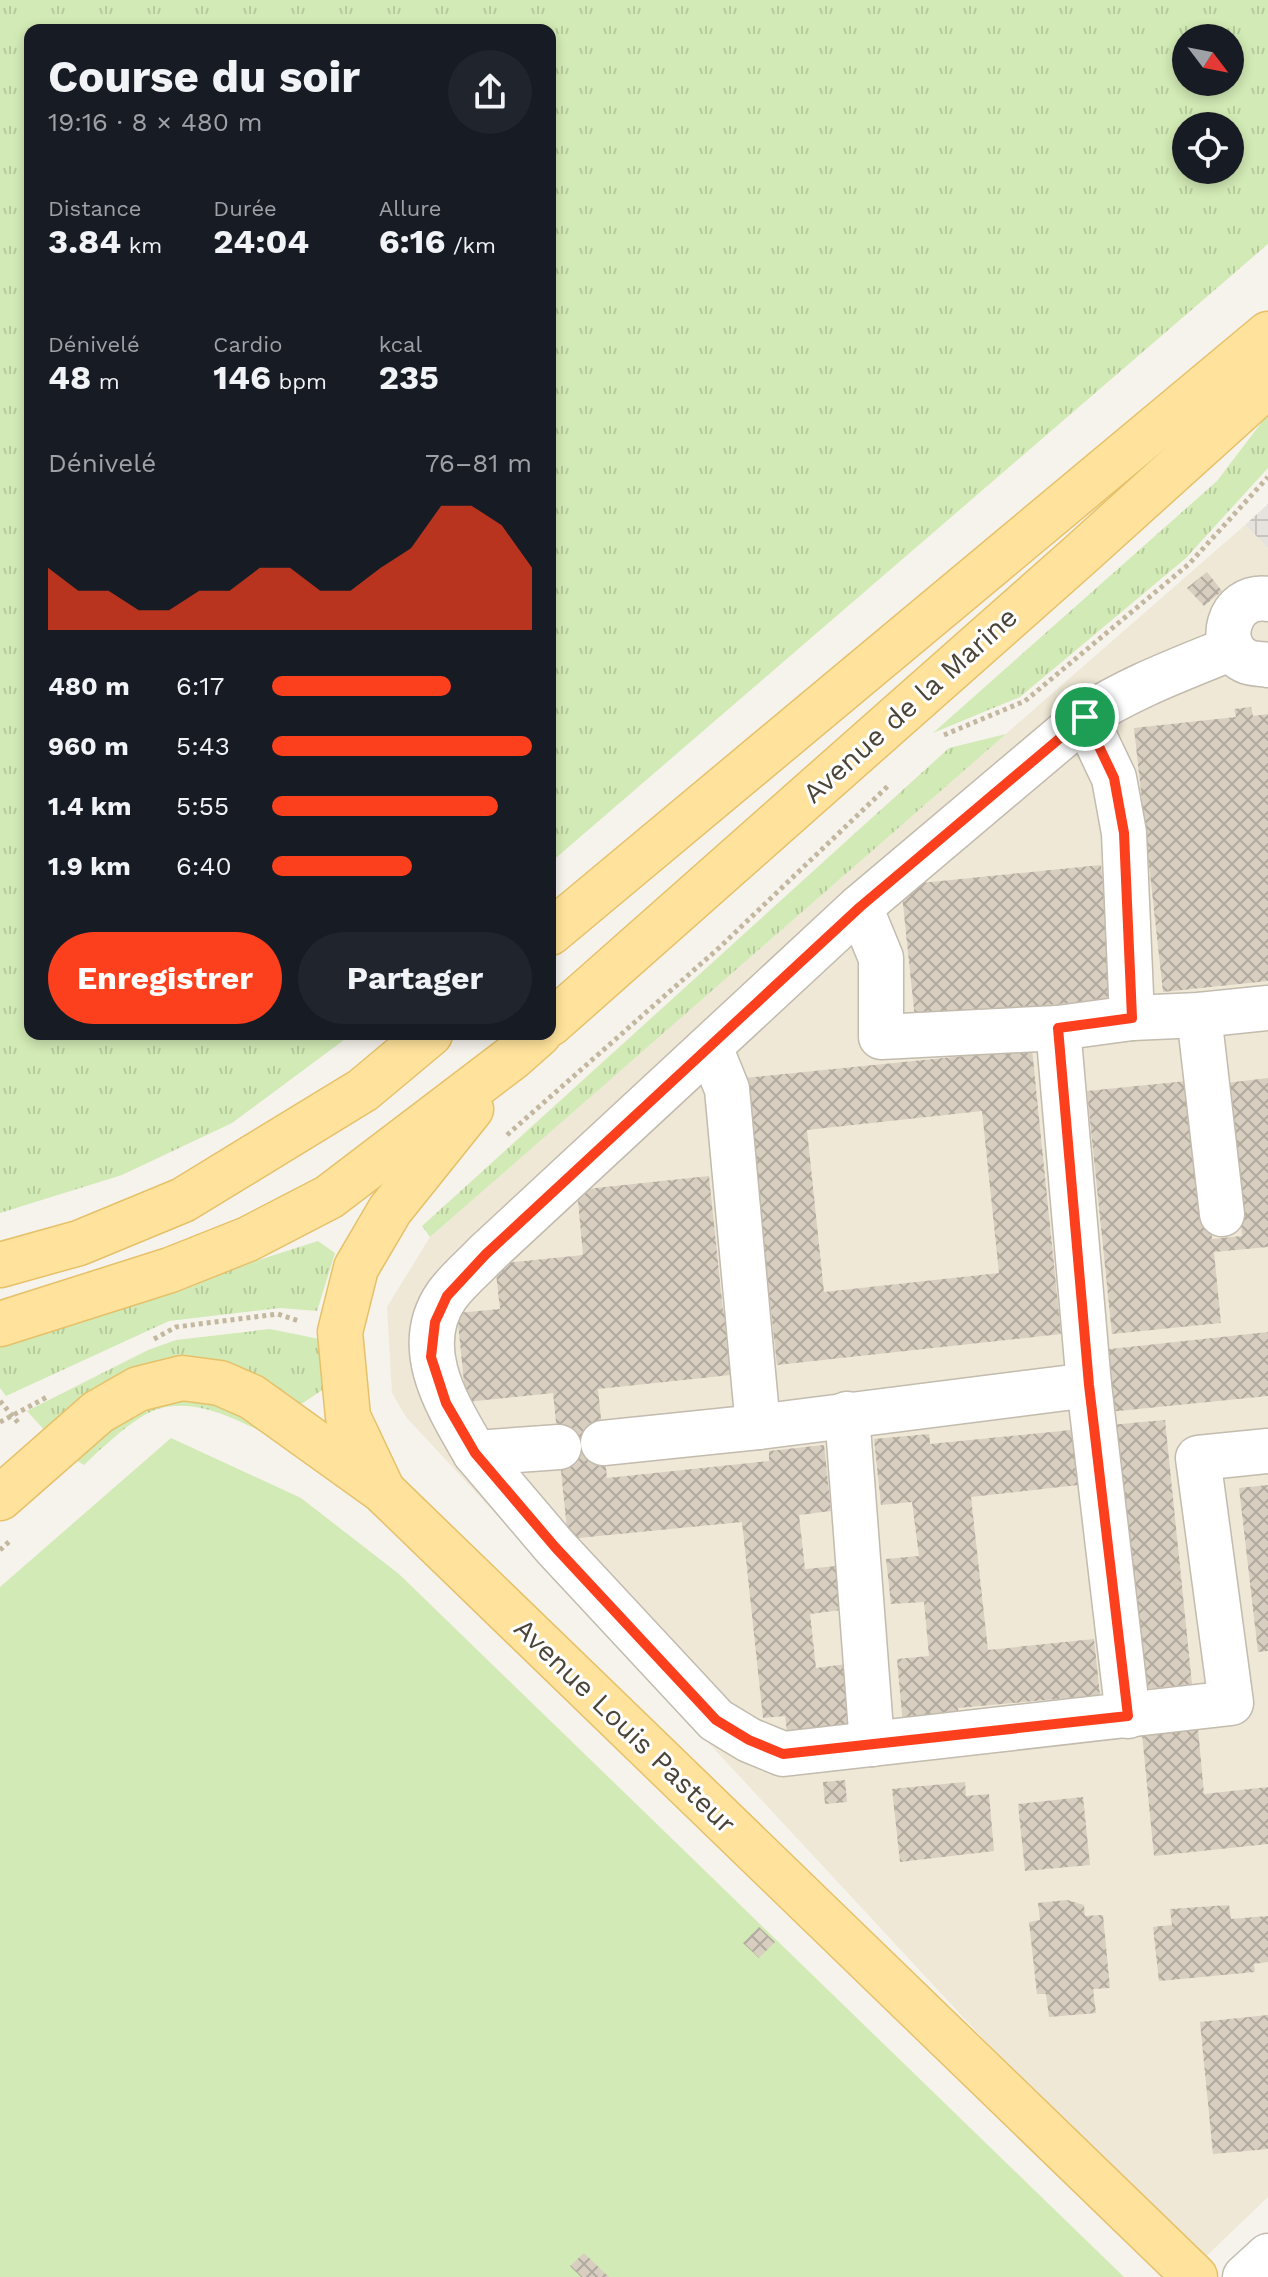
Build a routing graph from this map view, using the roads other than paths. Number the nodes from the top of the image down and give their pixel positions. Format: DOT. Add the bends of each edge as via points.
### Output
graph roads {
  1 [pos="1268,334"];
  2 [pos="1268,385"];
  3 [pos="1268,599"];
  4 [pos="1250,656"];
  5 [pos="1085,717"];
  6 [pos="860,907"];
  7 [pos="556,928"];
  8 [pos="1268,1008"];
  9 [pos="1199,1015"];
  10 [pos="1132,1018"];
  11 [pos="556,1019"];
  12 [pos="1058,1028"];
  13 [pos="423,1040"];
  14 [pos="526,1045"];
  15 [pos="710,1047"];
  16 [pos="1222,1214"];
  17 [pos="0,1265"];
  18 [pos="0,1324"];
  19 [pos="1089,1385"];
  20 [pos="847,1414"];
  21 [pos="758,1427"];
  22 [pos="603,1443"];
  23 [pos="559,1447"];
  24 [pos="1268,1451"];
  25 [pos="475,1453"];
  26 [pos="383,1491"];
  27 [pos="0,1498"];
  28 [pos="1128,1716"];
  29 [pos="872,1744"];
  30 [pos="1268,2256"];
  31 [pos="1195,2277"];
  32 [pos="1245,2277"];
  1 -- 7 [label="main road, Avenue de la Marine"];
  2 -- 11 [label="main road, Avenue de la Marine"];
  3 -- 4 [label="street" via="1255,597 1237,608 1228,627"];
  4 -- 5 [label="street" via="1147,682"];
  5 -- 6 [label="street"];
  5 -- 10 [label="street" via="1114,778 1124,833"];
  6 -- 12 [label="street" via="881,958 881,1037"];
  6 -- 15 [label="street"];
  8 -- 9 [label="street"];
  9 -- 10 [label="street"];
  9 -- 16 [label="street"];
  10 -- 12 [label="street"];
  12 -- 19 [label="street"];
  13 -- 17 [label="main road" via="363,1090 183,1200 79,1243"];
  14 -- 18 [label="main road" via="329,1197 248,1239 170,1270"];
  14 -- 26 [label="main road" via="390,1210 356,1268 340,1332 348,1417"];
  15 -- 21 [label="street" via="727,1089"];
  15 -- 25 [label="street" via="447,1296 435,1322 431,1357 446,1403"];
  19 -- 20 [label="street"];
  19 -- 28 [label="street"];
  20 -- 21 [label="street"];
  20 -- 29 [label="street"];
  21 -- 22 [label="street"];
  23 -- 25 [label="street"];
  24 -- 28 [label="street" via="1198,1458 1231,1703"];
  25 -- 29 [label="street" via="716,1720 783,1754"];
  26 -- 27 [label="main road, Avenue Louis Pasteur" via="252,1397 220,1383 182,1378 138,1389 98,1412"];
  26 -- 31 [label="main road, Avenue Louis Pasteur"];
  28 -- 29 [label="street"];
  30 -- 32 [label="street"];
}
